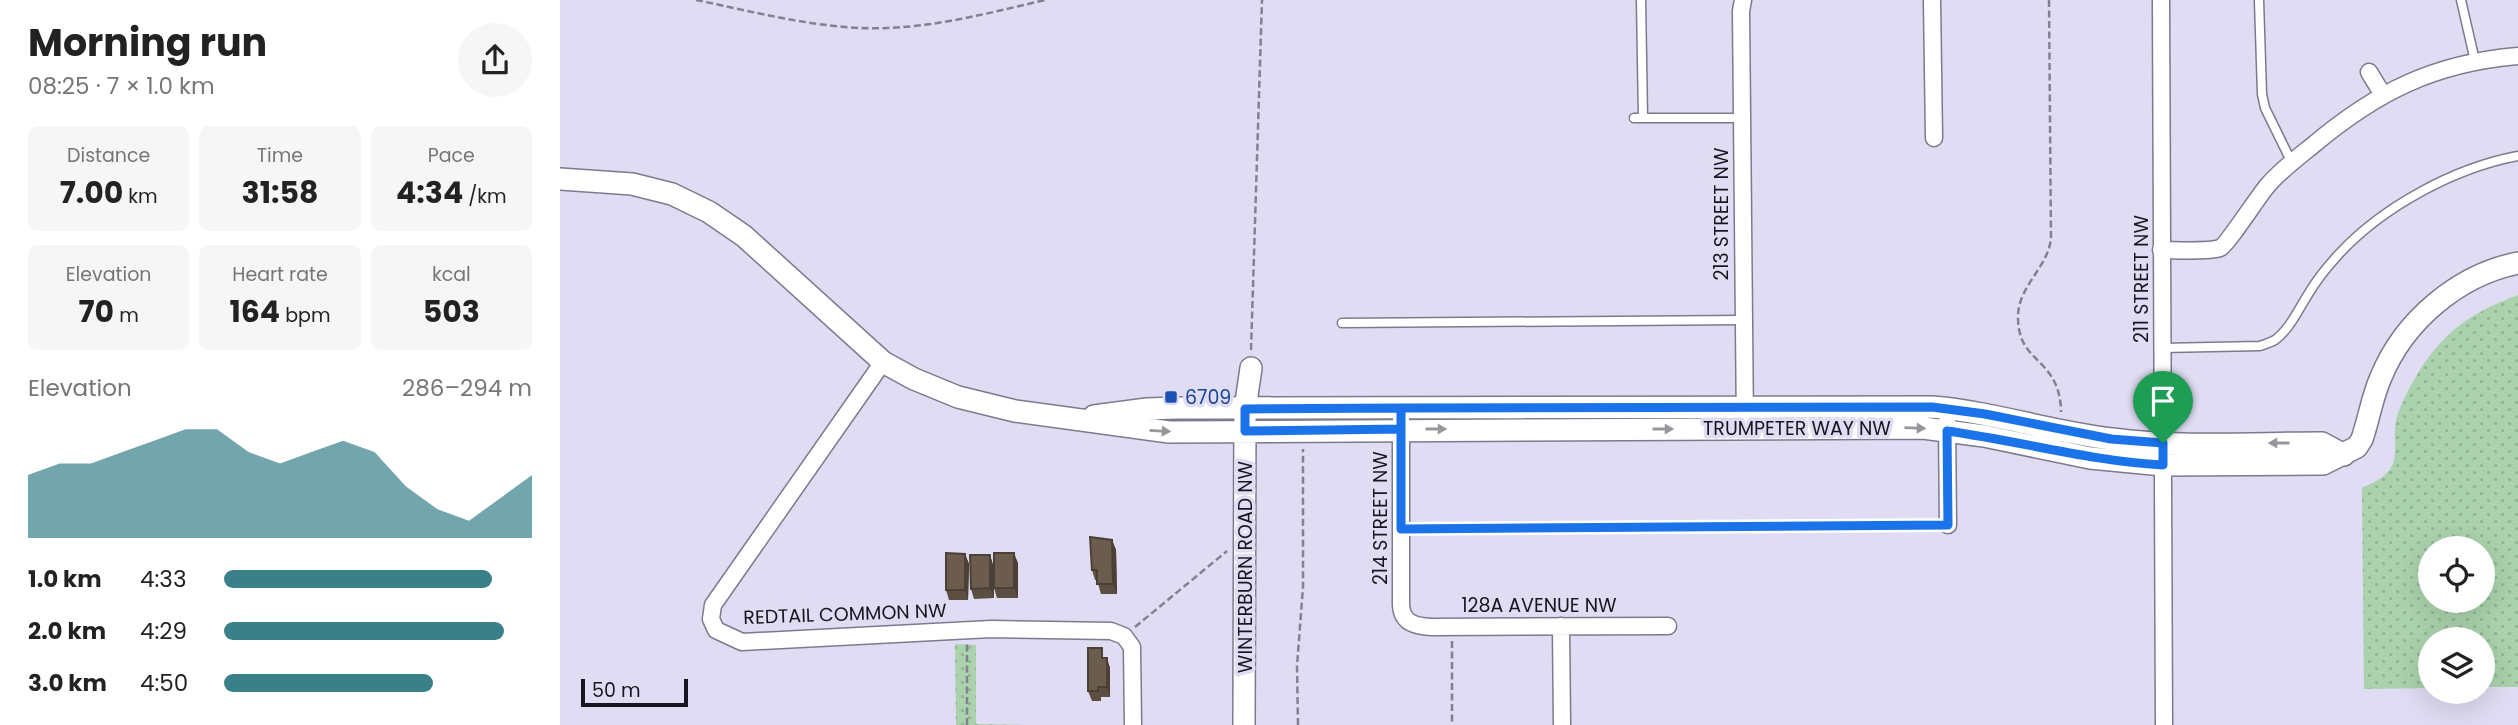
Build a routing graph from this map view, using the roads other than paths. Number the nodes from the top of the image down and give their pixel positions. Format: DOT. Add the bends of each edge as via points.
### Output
graph roads {
  1 [pos="1641,0"];
  2 [pos="1743,0"];
  3 [pos="1932,0"];
  4 [pos="2161,0"];
  5 [pos="2259,0"];
  6 [pos="2461,0"];
  7 [pos="2518,56"];
  8 [pos="2475,61"];
  9 [pos="2369,72"];
  10 [pos="2383,94"];
  11 [pos="1742,118"];
  12 [pos="1934,138"];
  13 [pos="2518,156"];
  14 [pos="2292,163"];
  15 [pos="560,179"];
  16 [pos="2161,250"];
  17 [pos="2518,263"];
  18 [pos="1743,320"];
  19 [pos="1342,323"];
  20 [pos="2162,348"];
  21 [pos="883,362"];
  22 [pos="1251,368"];
  23 [pos="1745,407"];
  24 [pos="1948,408"];
  25 [pos="1245,409"];
  26 [pos="1068,419"];
  27 [pos="1401,419"];
  28 [pos="1745,429"];
  29 [pos="1245,431"];
  30 [pos="1947,431"];
  31 [pos="2163,443"];
  32 [pos="2344,455"];
  33 [pos="2163,465"];
  34 [pos="1948,525"];
  35 [pos="1401,529"];
  36 [pos="1411,624"];
  37 [pos="1668,625"];
  38 [pos="1561,626"];
  39 [pos="1133,725"];
  40 [pos="1244,725"];
  41 [pos="1562,725"];
  42 [pos="2164,725"];
  1 -- 11 [label="lane" via="1638,118"];
  2 -- 11 [label="street, 213 STREET NW"];
  3 -- 12 [label="street"];
  4 -- 16 [label="street, 211 STREET NW"];
  5 -- 14 [label="lane" via="2262,94"];
  6 -- 8 [label="lane"];
  7 -- 8 [label="street"];
  8 -- 10 [label="street" via="2422,76"];
  9 -- 10 [label="street"];
  10 -- 14 [label="street"];
  11 -- 18 [label="street, 213 STREET NW"];
  13 -- 20 [label="lane" via="2455,174 2362,231 2338,255 2273,342"];
  14 -- 16 [label="street" via="2271,182 2220,248"];
  15 -- 21 [label="street" via="632,184 672,194 709,212 744,236"];
  16 -- 20 [label="street, 211 STREET NW"];
  17 -- 32 [label="street" via="2472,280 2415,322 2380,377 2362,439"];
  18 -- 19 [label="lane"];
  18 -- 23 [label="street, 213 STREET NW"];
  20 -- 31 [label="street, 211 STREET NW"];
  21 -- 26 [label="street" via="958,397"];
  21 -- 39 [label="street, REDTAIL COMMON NW" via="713,605 711,619 716,630 742,642 967,630 1099,629 1124,636 1132,647"];
  22 -- 25 [label="street, WINTERBURN ROAD NW"];
  23 -- 24 [label="street, TRUMPETER WAY NW"];
  23 -- 27 [label="street, TRUMPETER WAY NW"];
  23 -- 28 [label="street, 213 STREET NW"];
  24 -- 30 [label="street"];
  24 -- 31 [label="street, TRUMPETER WAY NW" via="2102,438"];
  25 -- 26 [label="street, TRUMPETER WAY NW" via="1147,409"];
  25 -- 27 [label="street, TRUMPETER WAY NW"];
  25 -- 29 [label="street, WINTERBURN ROAD NW"];
  26 -- 29 [label="street, TRUMPETER WAY NW, one-way" via="1169,432"];
  27 -- 28 [label="street, TRUMPETER WAY NW, one-way"];
  27 -- 29 [label="street, TRUMPETER WAY NW"];
  27 -- 35 [label="street, 214 STREET NW"];
  28 -- 30 [label="street, TRUMPETER WAY NW, one-way"];
  29 -- 40 [label="street, WINTERBURN ROAD NW"];
  30 -- 33 [label="street, TRUMPETER WAY NW" via="2090,458"];
  30 -- 34 [label="street"];
  32 -- 31 [label="street, TRUMPETER WAY NW, one-way" via="2322,443"];
  31 -- 33 [label="street, 211 STREET NW"];
  32 -- 33 [label="street, TRUMPETER WAY NW" via="2323,464"];
  33 -- 42 [label="street, 211 STREET NW"];
  34 -- 35 [label="lane"];
  35 -- 36 [label="street, 214 STREET NW" via="1402,612"];
  36 -- 38 [label="street, 128A AVENUE NW"];
  37 -- 38 [label="street, 128A AVENUE NW"];
  38 -- 41 [label="street"];
}
